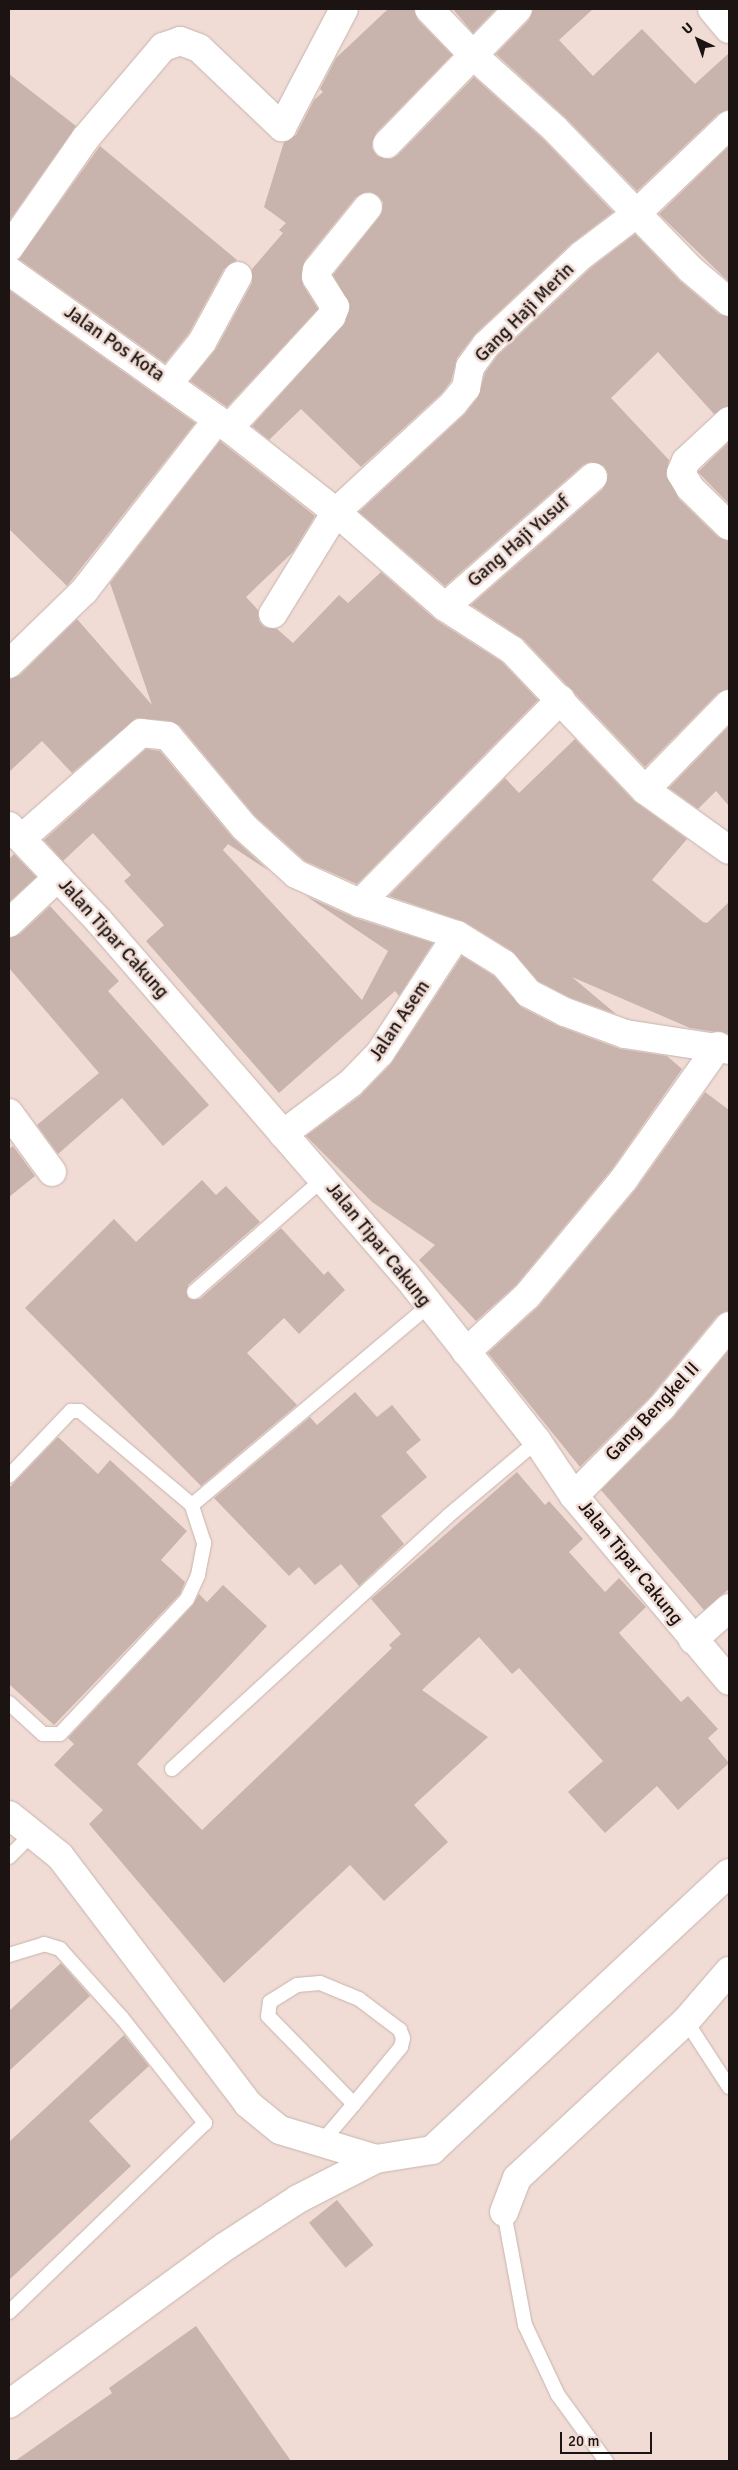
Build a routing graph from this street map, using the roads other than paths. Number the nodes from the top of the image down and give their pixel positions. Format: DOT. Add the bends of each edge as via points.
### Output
graph roads {
  1 [pos="344,9"];
  2 [pos="429,9"];
  3 [pos="518,9"];
  4 [pos="712,9"];
  5 [pos="729,29"];
  6 [pos="474,56"];
  7 [pos="729,125"];
  8 [pos="388,144"];
  9 [pos="368,207"];
  10 [pos="636,214"];
  11 [pos="9,248"];
  12 [pos="9,270"];
  13 [pos="238,276"];
  14 [pos="726,292"];
  15 [pos="169,383"];
  16 [pos="729,421"];
  17 [pos="223,424"];
  18 [pos="593,477"];
  19 [pos="336,512"];
  20 [pos="729,526"];
  21 [pos="445,607"];
  22 [pos="273,614"];
  23 [pos="9,664"];
  24 [pos="561,699"];
  25 [pos="729,704"];
  26 [pos="645,790"];
  27 [pos="15,832"];
  28 [pos="729,850"];
  29 [pos="58,877"];
  30 [pos="360,903"];
  31 [pos="9,922"];
  32 [pos="457,935"];
  33 [pos="723,1048"];
  34 [pos="9,1113"];
  35 [pos="284,1134"];
  36 [pos="52,1172"];
  37 [pos="323,1179"];
  38 [pos="194,1292"];
  39 [pos="428,1306"];
  40 [pos="729,1326"];
  41 [pos="466,1352"];
  42 [pos="537,1441"];
  43 [pos="9,1476"];
  44 [pos="574,1496"];
  45 [pos="192,1505"];
  46 [pos="729,1608"];
  47 [pos="693,1640"];
  48 [pos="729,1681"];
  49 [pos="9,1703"];
  50 [pos="172,1769"];
  51 [pos="9,1815"];
  52 [pos="30,1836"];
  53 [pos="9,1857"];
  54 [pos="729,1873"];
  55 [pos="9,1955"];
  56 [pos="729,1970"];
  57 [pos="686,2021"];
  58 [pos="729,2087"];
  59 [pos="354,2104"];
  60 [pos="320,2144"];
  61 [pos="376,2159"];
  62 [pos="504,2212"];
  63 [pos="9,2312"];
  64 [pos="11,2399"];
  65 [pos="606,2461"];
  1 -- 11 [label="street" via="282,127 199,48 180,41 164,47 85,139"];
  2 -- 6 [label="street"];
  3 -- 6 [label="street"];
  4 -- 5 [label="street"];
  6 -- 8 [label="street"];
  6 -- 10 [label="street" via="556,129"];
  7 -- 10 [label="street, Gang Haji Merin"];
  9 -- 17 [label="street" via="317,270 316,277 335,307 331,318"];
  10 -- 14 [label="street"];
  10 -- 19 [label="street, Gang Haji Merin" via="582,256 486,345 470,367 466,388 453,404"];
  12 -- 15 [label="street, Jalan Pos Kota"];
  13 -- 15 [label="street" via="202,342"];
  15 -- 17 [label="street, Jalan Pos Kota"];
  16 -- 20 [label="street" via="686,460 681,473 690,488"];
  17 -- 19 [label="street, Jalan Pos Kota"];
  17 -- 23 [label="street" via="84,591"];
  18 -- 21 [label="street, Gang Haji Yusuf"];
  19 -- 21 [label="street, Jalan Pos Kota"];
  19 -- 22 [label="street, Gang Haji Merin"];
  21 -- 24 [label="street, Jalan Pos Kota" via="512,650"];
  24 -- 26 [label="street, Jalan Pos Kota"];
  24 -- 30 [label="street"];
  25 -- 26 [label="street"];
  26 -- 28 [label="street, Jalan Pos Kota"];
  27 -- 29 [label="street, Jalan Tipar Cakung"];
  27 -- 30 [label="street" via="141,733 152,732 168,736 271,855 296,874"];
  29 -- 31 [label="street"];
  29 -- 35 [label="street, Jalan Tipar Cakung"];
  30 -- 32 [label="street"];
  32 -- 33 [label="street" via="504,964 528,993 565,1012 625,1034"];
  32 -- 35 [label="street, Jalan Asem" via="380,1053 351,1083"];
  33 -- 41 [label="street" via="618,1186 527,1296"];
  34 -- 36 [label="street"];
  35 -- 37 [label="street, Jalan Tipar Cakung"];
  37 -- 38 [label="lane"];
  37 -- 39 [label="street, Jalan Tipar Cakung"];
  39 -- 41 [label="street, Jalan Tipar Cakung"];
  39 -- 45 [label="lane"];
  40 -- 44 [label="street, Gang Bengkel II" via="662,1407"];
  41 -- 42 [label="street, Jalan Tipar Cakung"];
  42 -- 44 [label="street, Jalan Tipar Cakung"];
  42 -- 50 [label="lane" via="441,1522"];
  43 -- 45 [label="lane" via="71,1411 80,1411"];
  44 -- 47 [label="street, Jalan Tipar Cakung"];
  45 -- 49 [label="lane" via="204,1543 198,1575 187,1599 60,1734 43,1734"];
  46 -- 47 [label="street"];
  47 -- 48 [label="street, Jalan Tipar Cakung"];
  51 -- 52 [label="street"];
  52 -- 53 [label="lane"];
  52 -- 60 [label="street" via="60,1856 248,2104 280,2130"];
  54 -- 61 [label="street" via="432,2150"];
  55 -- 63 [label="lane" via="44,1944 60,1949 122,2018 205,2123"];
  56 -- 57 [label="street"];
  57 -- 58 [label="lane"];
  57 -- 62 [label="street" via="517,2178"];
  59 -- 59 [label="lane" via="268,2016 270,2002 297,1985 320,1983 360,1999 400,2030 401,2047"];
  59 -- 60 [label="lane"];
  60 -- 61 [label="street"];
  61 -- 64 [label="street" via="298,2199 226,2246"];
  62 -- 65 [label="lane" via="525,2325 558,2395"];
}
